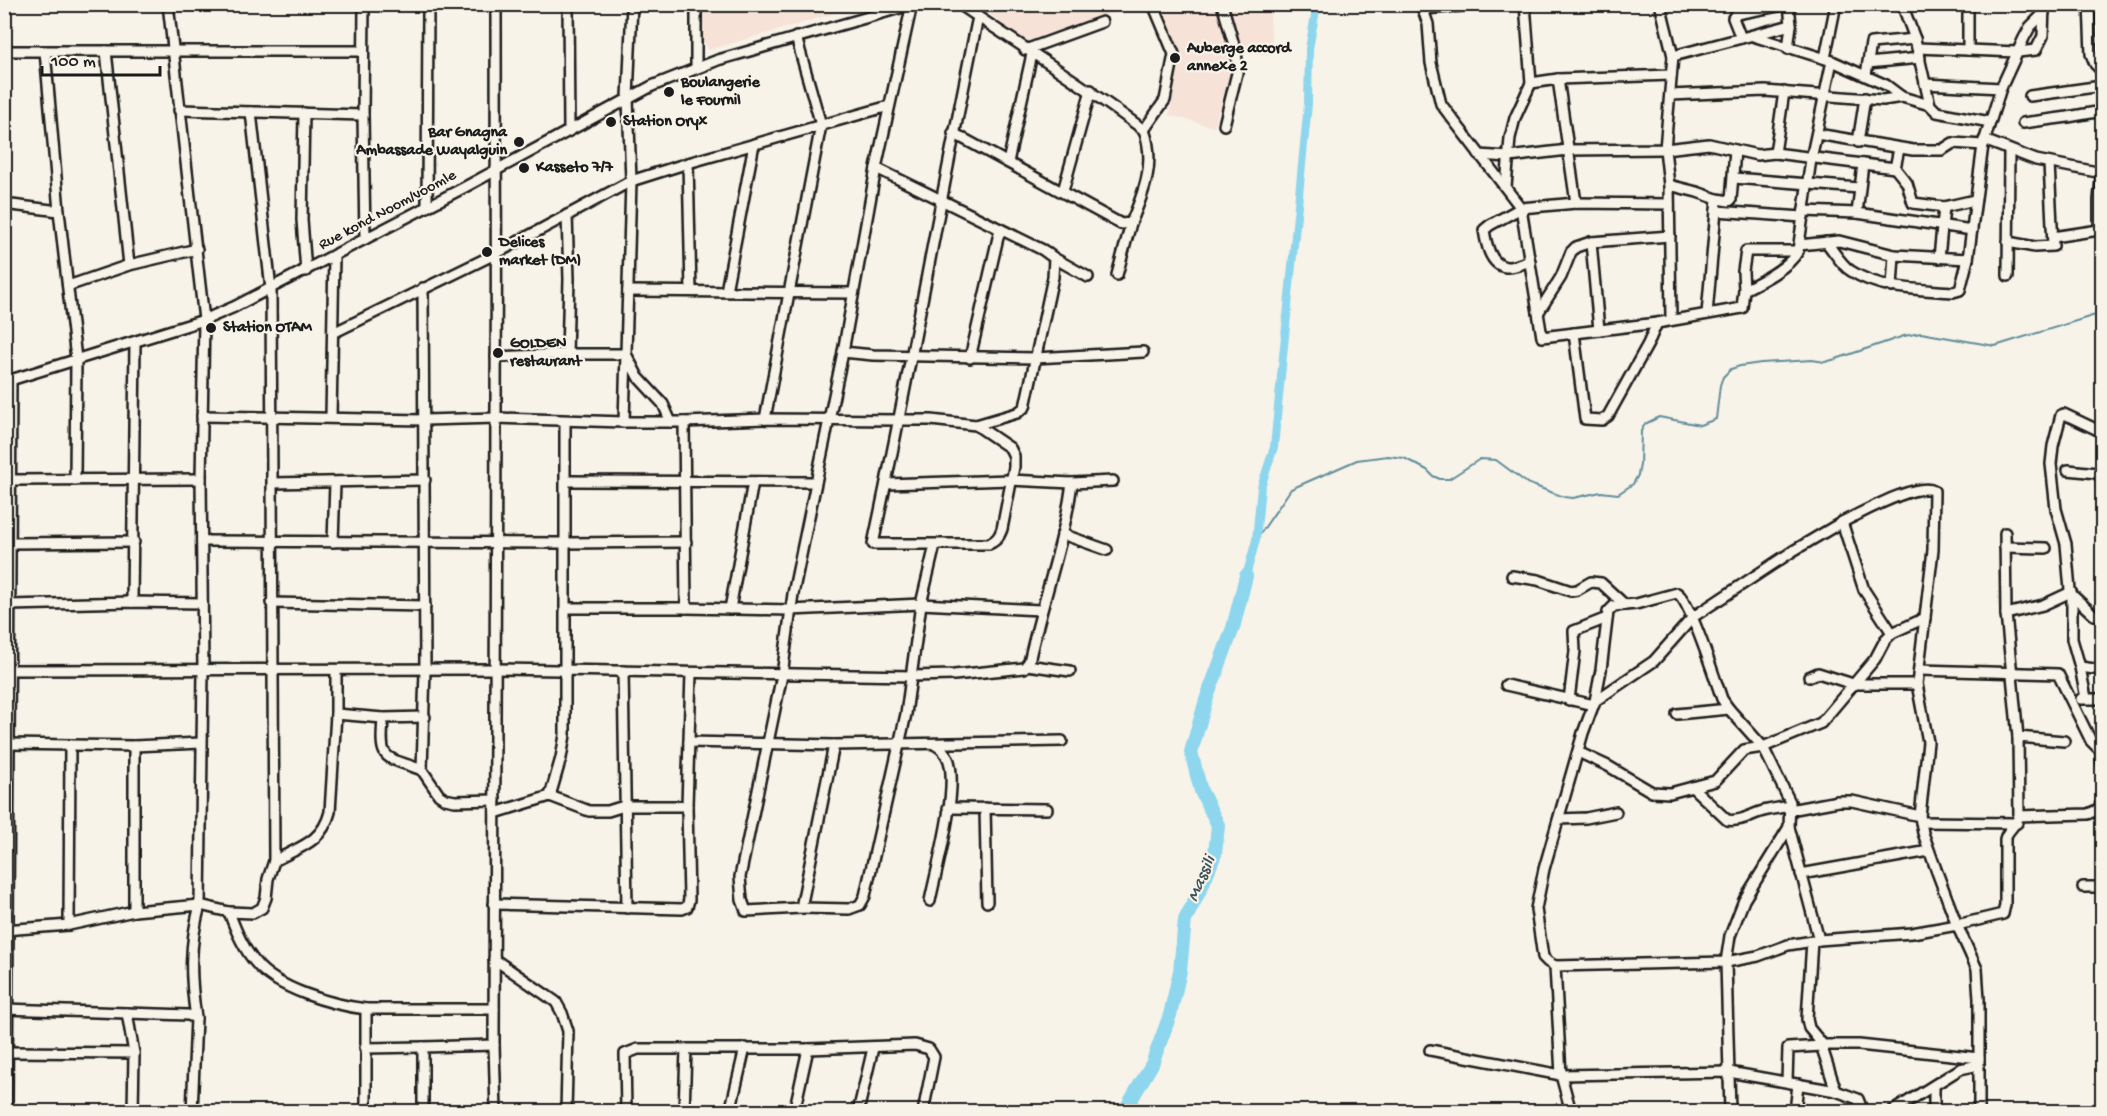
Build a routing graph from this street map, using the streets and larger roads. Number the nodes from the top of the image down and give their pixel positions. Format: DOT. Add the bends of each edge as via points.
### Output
graph roads {
  1 [pos="168,4"];
  2 [pos="363,4"];
  3 [pos="428,4"];
  4 [pos="496,4"];
  5 [pos="568,4"];
  6 [pos="632,4"];
  7 [pos="696,4"];
  8 [pos="959,4"];
  9 [pos="1153,4"];
  10 [pos="1222,4"];
  11 [pos="1487,4"];
  12 [pos="1526,4"];
  13 [pos="1660,4"];
  14 [pos="1836,4"];
  15 [pos="1902,4"];
  16 [pos="1968,4"];
  17 [pos="2089,4"];
  18 [pos="913,5"];
  19 [pos="1422,7"];
  20 [pos="1749,7"];
  21 [pos="2044,9"];
  22 [pos="978,17"];
  23 [pos="1102,22"];
  24 [pos="1791,25"];
  25 [pos="1753,36"];
  26 [pos="796,37"];
  27 [pos="1741,38"];
  28 [pos="1916,43"];
  29 [pos="1788,49"];
  30 [pos="1968,50"];
  31 [pos="4,51"];
  32 [pos="45,51"];
  33 [pos="106,51"];
  34 [pos="173,51"];
  35 [pos="363,51"];
  36 [pos="1028,52"];
  37 [pos="2018,52"];
  38 [pos="1673,56"];
  39 [pos="1920,58"];
  40 [pos="1828,60"];
  41 [pos="1868,63"];
  42 [pos="696,68"];
  43 [pos="2103,71"];
  44 [pos="1671,75"];
  45 [pos="1866,75"];
  46 [pos="1558,79"];
  47 [pos="1530,84"];
  48 [pos="1926,84"];
  49 [pos="2103,86"];
  50 [pos="2001,88"];
  51 [pos="1091,90"];
  52 [pos="1784,92"];
  53 [pos="1670,95"];
  54 [pos="1825,95"];
  55 [pos="2030,96"];
  56 [pos="1902,97"];
  57 [pos="628,98"];
  58 [pos="1865,98"];
  59 [pos="1930,105"];
  60 [pos="889,106"];
  61 [pos="179,110"];
  62 [pos="2103,111"];
  63 [pos="251,112"];
  64 [pos="304,113"];
  65 [pos="363,115"];
  66 [pos="1990,122"];
  67 [pos="2023,123"];
  68 [pos="821,124"];
  69 [pos="1224,124"];
  70 [pos="1144,130"];
  71 [pos="569,131"];
  72 [pos="953,133"];
  73 [pos="1817,134"];
  74 [pos="1858,142"];
  75 [pos="1984,142"];
  76 [pos="754,144"];
  77 [pos="1665,148"];
  78 [pos="1899,149"];
  79 [pos="1568,150"];
  80 [pos="1735,150"];
  81 [pos="2009,150"];
  82 [pos="1775,153"];
  83 [pos="1479,155"];
  84 [pos="1509,157"];
  85 [pos="1811,159"];
  86 [pos="1008,162"];
  87 [pos="688,163"];
  88 [pos="2049,163"];
  89 [pos="1863,164"];
  90 [pos="876,168"];
  91 [pos="1895,168"];
  92 [pos="497,169"];
  93 [pos="2102,172"];
  94 [pos="1734,178"];
  95 [pos="631,181"];
  96 [pos="1807,183"];
  97 [pos="1669,185"];
  98 [pos="1506,187"];
  99 [pos="1859,188"];
  100 [pos="1063,191"];
  101 [pos="1718,199"];
  102 [pos="940,200"];
  103 [pos="1975,200"];
  104 [pos="1576,203"];
  105 [pos="4,204"];
  106 [pos="1669,204"];
  107 [pos="427,207"];
  108 [pos="1944,207"];
  109 [pos="1521,208"];
  110 [pos="1716,210"];
  111 [pos="59,211"];
  112 [pos="1857,213"];
  113 [pos="1803,214"];
  114 [pos="567,215"];
  115 [pos="1131,223"];
  116 [pos="1942,226"];
  117 [pos="1000,229"];
  118 [pos="1972,230"];
  119 [pos="1670,236"];
  120 [pos="2053,237"];
  121 [pos="365,239"];
  122 [pos="1591,242"];
  123 [pos="1826,242"];
  124 [pos="2008,242"];
  125 [pos="1798,248"];
  126 [pos="197,249"];
  127 [pos="495,254"];
  128 [pos="334,255"];
  129 [pos="1894,255"];
  130 [pos="1054,258"];
  131 [pos="1939,258"];
  132 [pos="1968,259"];
  133 [pos="1530,261"];
  134 [pos="129,265"];
  135 [pos="306,271"];
  136 [pos="1117,275"];
  137 [pos="2008,276"];
  138 [pos="1088,277"];
  139 [pos="68,286"];
  140 [pos="1892,287"];
  141 [pos="423,288"];
  142 [pos="271,289"];
  143 [pos="1744,290"];
  144 [pos="628,291"];
  145 [pos="691,291"];
  146 [pos="726,291"];
  147 [pos="789,292"];
  148 [pos="853,293"];
  149 [pos="1538,313"];
  150 [pos="1707,314"];
  151 [pos="204,320"];
  152 [pos="1671,320"];
  153 [pos="1657,323"];
  154 [pos="1599,330"];
  155 [pos="333,333"];
  156 [pos="1574,333"];
  157 [pos="135,342"];
  158 [pos="843,352"];
  159 [pos="1143,352"];
  160 [pos="567,354"];
  161 [pos="626,354"];
  162 [pos="912,356"];
  163 [pos="496,357"];
  164 [pos="970,358"];
  165 [pos="1035,358"];
  166 [pos="76,359"];
  167 [pos="8,381"];
  168 [pos="202,416"];
  169 [pos="272,416"];
  170 [pos="331,417"];
  171 [pos="497,418"];
  172 [pos="765,419"];
  173 [pos="424,420"];
  174 [pos="829,420"];
  175 [pos="900,420"];
  176 [pos="566,421"];
  177 [pos="624,422"];
  178 [pos="671,422"];
  179 [pos="684,422"];
  180 [pos="976,425"];
  181 [pos="2103,432"];
  182 [pos="2068,470"];
  183 [pos="201,479"];
  184 [pos="10,480"];
  185 [pos="75,480"];
  186 [pos="135,480"];
  187 [pos="425,480"];
  188 [pos="1010,480"];
  189 [pos="567,481"];
  190 [pos="686,481"];
  191 [pos="1113,481"];
  192 [pos="753,482"];
  193 [pos="273,483"];
  194 [pos="335,483"];
  195 [pos="816,483"];
  196 [pos="1072,483"];
  197 [pos="886,484"];
  198 [pos="2103,485"];
  199 [pos="1842,522"];
  200 [pos="2005,533"];
  201 [pos="1062,534"];
  202 [pos="202,541"];
  203 [pos="273,541"];
  204 [pos="134,542"];
  205 [pos="333,542"];
  206 [pos="495,542"];
  207 [pos="686,542"];
  208 [pos="10,543"];
  209 [pos="426,543"];
  210 [pos="564,543"];
  211 [pos="935,545"];
  212 [pos="2005,547"];
  213 [pos="2046,548"];
  214 [pos="1107,550"];
  215 [pos="1512,576"];
  216 [pos="2072,593"];
  217 [pos="132,602"];
  218 [pos="202,603"];
  219 [pos="272,603"];
  220 [pos="921,604"];
  221 [pos="9,605"];
  222 [pos="1625,605"];
  223 [pos="425,606"];
  224 [pos="566,608"];
  225 [pos="686,608"];
  226 [pos="730,609"];
  227 [pos="790,610"];
  228 [pos="1041,610"];
  229 [pos="2006,614"];
  230 [pos="1693,617"];
  231 [pos="2103,617"];
  232 [pos="1607,618"];
  233 [pos="1925,618"];
  234 [pos="1892,633"];
  235 [pos="1027,665"];
  236 [pos="2080,667"];
  237 [pos="273,669"];
  238 [pos="425,669"];
  239 [pos="495,669"];
  240 [pos="6,670"];
  241 [pos="203,670"];
  242 [pos="336,670"];
  243 [pos="1919,670"];
  244 [pos="2103,670"];
  245 [pos="567,671"];
  246 [pos="623,671"];
  247 [pos="1070,671"];
  248 [pos="2012,672"];
  249 [pos="691,673"];
  250 [pos="782,675"];
  251 [pos="912,676"];
  252 [pos="1809,677"];
  253 [pos="1853,684"];
  254 [pos="1917,684"];
  255 [pos="1506,685"];
  256 [pos="2086,698"];
  257 [pos="2103,699"];
  258 [pos="1569,700"];
  259 [pos="2072,701"];
  260 [pos="1595,703"];
  261 [pos="1729,709"];
  262 [pos="336,714"];
  263 [pos="1677,714"];
  264 [pos="425,717"];
  265 [pos="383,718"];
  266 [pos="2018,737"];
  267 [pos="1062,741"];
  268 [pos="2064,741"];
  269 [pos="689,742"];
  270 [pos="201,743"];
  271 [pos="899,743"];
  272 [pos="9,744"];
  273 [pos="933,744"];
  274 [pos="70,745"];
  275 [pos="767,745"];
  276 [pos="834,745"];
  277 [pos="134,746"];
  278 [pos="1763,747"];
  279 [pos="1578,752"];
  280 [pos="2103,763"];
  281 [pos="422,770"];
  282 [pos="1692,787"];
  283 [pos="550,796"];
  284 [pos="495,800"];
  285 [pos="624,806"];
  286 [pos="687,806"];
  287 [pos="948,808"];
  288 [pos="985,808"];
  289 [pos="1790,808"];
  290 [pos="2101,808"];
  291 [pos="1047,809"];
  292 [pos="1616,812"];
  293 [pos="495,813"];
  294 [pos="6,816"];
  295 [pos="1559,819"];
  296 [pos="1921,819"];
  297 [pos="2018,819"];
  298 [pos="1789,826"];
  299 [pos="1929,851"];
  300 [pos="274,861"];
  301 [pos="1801,874"];
  302 [pos="2103,886"];
  303 [pos="2083,887"];
  304 [pos="930,901"];
  305 [pos="987,902"];
  306 [pos="494,904"];
  307 [pos="200,905"];
  308 [pos="627,908"];
  309 [pos="801,908"];
  310 [pos="134,911"];
  311 [pos="229,912"];
  312 [pos="69,925"];
  313 [pos="1957,925"];
  314 [pos="6,930"];
  315 [pos="1815,940"];
  316 [pos="494,959"];
  317 [pos="1726,962"];
  318 [pos="1555,966"];
  319 [pos="7,1009"];
  320 [pos="366,1009"];
  321 [pos="494,1009"];
  322 [pos="127,1013"];
  323 [pos="196,1018"];
  324 [pos="494,1045"];
  325 [pos="1823,1046"];
  326 [pos="423,1047"];
  327 [pos="365,1048"];
  328 [pos="745,1048"];
  329 [pos="873,1048"];
  330 [pos="686,1049"];
  331 [pos="808,1049"];
  332 [pos="1430,1050"];
  333 [pos="8,1052"];
  334 [pos="134,1053"];
  335 [pos="1979,1062"];
  336 [pos="1729,1072"];
  337 [pos="1561,1075"];
  338 [pos="1787,1082"];
  339 [pos="1798,1084"];
  340 [pos="1934,1086"];
  341 [pos="1836,1091"];
  342 [pos="7,1112"];
  343 [pos="133,1112"];
  344 [pos="192,1112"];
  345 [pos="366,1112"];
  346 [pos="423,1112"];
  347 [pos="496,1112"];
  348 [pos="566,1112"];
  349 [pos="626,1112"];
  350 [pos="684,1112"];
  351 [pos="730,1112"];
  352 [pos="794,1112"];
  353 [pos="858,1112"];
  354 [pos="923,1112"];
  355 [pos="1571,1112"];
  356 [pos="1730,1112"];
  357 [pos="1795,1112"];
  358 [pos="1863,1112"];
  359 [pos="1891,1112"];
  360 [pos="1934,1112"];
  361 [pos="1979,1112"];
  1 -- 34 [label="street"];
  2 -- 35 [label="street"];
  3 -- 107 [label="street"];
  4 -- 92 [label="street"];
  5 -- 71 [label="street"];
  6 -- 57 [label="street"];
  7 -- 42 [label="street"];
  8 -- 22 [label="street"];
  9 -- 70 [label="street" via="1174,54 1166,100"];
  10 -- 69 [label="street" via="1238,69"];
  11 -- 19 [label="street"];
  12 -- 47 [label="street"];
  13 -- 38 [label="street"];
  14 -- 40 [label="street"];
  15 -- 28 [label="street"];
  16 -- 30 [label="street"];
  17 -- 43 [label="street" via="2091,54"];
  18 -- 26 [label="street, Rue kond Noom/voomle"];
  18 -- 60 [label="street"];
  19 -- 83 [label="street" via="1428,24 1437,94"];
  20 -- 24 [label="street" via="1789,4"];
  20 -- 27 [label="street" via="1734,16"];
  21 -- 37 [label="street" via="2027,31"];
  21 -- 37 [label="street" via="2043,36 2037,49"];
  22 -- 36 [label="street"];
  22 -- 72 [label="street"];
  23 -- 36 [label="street"];
  24 -- 25 [label="street"];
  24 -- 29 [label="street"];
  25 -- 27 [label="street"];
  25 -- 29 [label="street"];
  26 -- 42 [label="street, Rue kond Noom/voomle"];
  26 -- 68 [label="street"];
  27 -- 38 [label="street"];
  28 -- 30 [label="street"];
  28 -- 39 [label="street"];
  28 -- 41 [label="street" via="1871,43"];
  29 -- 40 [label="street"];
  30 -- 37 [label="street"];
  31 -- 32 [label="street"];
  32 -- 33 [label="street"];
  32 -- 111 [label="street"];
  33 -- 34 [label="street"];
  33 -- 134 [label="street"];
  34 -- 35 [label="street"];
  34 -- 61 [label="street"];
  35 -- 65 [label="street"];
  36 -- 51 [label="street"];
  36 -- 86 [label="street"];
  37 -- 50 [label="street"];
  38 -- 44 [label="street"];
  39 -- 41 [label="street"];
  39 -- 48 [label="street"];
  40 -- 45 [label="street"];
  40 -- 54 [label="street"];
  41 -- 45 [label="street"];
  42 -- 57 [label="street, Rue kond Noom/voomle"];
  44 -- 46 [label="street"];
  44 -- 53 [label="street"];
  45 -- 56 [label="street"];
  46 -- 47 [label="street"];
  46 -- 79 [label="street"];
  47 -- 84 [label="street" via="1515,118"];
  48 -- 50 [label="street"];
  48 -- 59 [label="street"];
  49 -- 55 [label="street"];
  50 -- 66 [label="street"];
  51 -- 70 [label="street"];
  51 -- 100 [label="street"];
  52 -- 53 [label="street"];
  52 -- 54 [label="street"];
  52 -- 82 [label="street"];
  53 -- 77 [label="street"];
  54 -- 58 [label="street"];
  54 -- 73 [label="street"];
  56 -- 58 [label="street"];
  56 -- 59 [label="street"];
  57 -- 71 [label="street, Rue kond Noom/voomle"];
  57 -- 95 [label="street"];
  58 -- 74 [label="street"];
  59 -- 66 [label="street" via="1937,112"];
  60 -- 68 [label="street"];
  60 -- 90 [label="street"];
  61 -- 63 [label="street"];
  61 -- 126 [label="street"];
  62 -- 67 [label="street"];
  63 -- 64 [label="street"];
  63 -- 142 [label="street"];
  64 -- 65 [label="street"];
  64 -- 135 [label="street" via="302,220"];
  65 -- 121 [label="street"];
  66 -- 75 [label="street"];
  68 -- 76 [label="street"];
  68 -- 147 [label="street"];
  70 -- 115 [label="street" via="1150,160 1144,191"];
  71 -- 92 [label="street, Rue kond Noom/voomle"];
  72 -- 86 [label="street"];
  72 -- 102 [label="street"];
  73 -- 74 [label="street"];
  73 -- 85 [label="street"];
  74 -- 78 [label="street"];
  75 -- 78 [label="street" via="1953,143 1942,150"];
  75 -- 81 [label="street"];
  75 -- 103 [label="street"];
  76 -- 87 [label="street"];
  76 -- 146 [label="street"];
  77 -- 79 [label="street"];
  77 -- 80 [label="street" via="1709,144"];
  77 -- 97 [label="street"];
  78 -- 91 [label="street"];
  79 -- 84 [label="street"];
  79 -- 104 [label="street"];
  80 -- 82 [label="street" via="1756,155"];
  80 -- 94 [label="street"];
  81 -- 88 [label="street"];
  81 -- 124 [label="street"];
  82 -- 85 [label="street"];
  83 -- 84 [label="street"];
  83 -- 98 [label="street"];
  84 -- 98 [label="street"];
  85 -- 89 [label="street"];
  85 -- 96 [label="street"];
  86 -- 100 [label="street"];
  87 -- 95 [label="street"];
  87 -- 145 [label="street"];
  88 -- 93 [label="street"];
  88 -- 120 [label="street"];
  89 -- 91 [label="street"];
  89 -- 99 [label="street"];
  90 -- 102 [label="street"];
  90 -- 148 [label="street"];
  91 -- 108 [label="street" via="1907,183 1913,203"];
  92 -- 107 [label="street, Rue kond Noom/voomle"];
  92 -- 127 [label="street"];
  93 -- 120 [label="street" via="2099,230"];
  94 -- 96 [label="street"];
  94 -- 101 [label="street" via="1731,200"];
  95 -- 114 [label="street"];
  95 -- 144 [label="street"];
  96 -- 99 [label="street"];
  96 -- 113 [label="street"];
  97 -- 101 [label="street"];
  97 -- 106 [label="street"];
  98 -- 109 [label="street"];
  99 -- 112 [label="street"];
  100 -- 115 [label="street" via="1115,221"];
  101 -- 110 [label="street"];
  102 -- 117 [label="street"];
  102 -- 162 [label="street"];
  103 -- 108 [label="street"];
  103 -- 118 [label="street"];
  104 -- 106 [label="street"];
  104 -- 109 [label="street"];
  105 -- 111 [label="street"];
  106 -- 119 [label="street"];
  107 -- 121 [label="street, Rue kond Noom/voomle"];
  108 -- 116 [label="street"];
  109 -- 133 [label="street"];
  109 -- 133 [label="street" via="1490,225 1485,238 1499,265 1509,267"];
  110 -- 113 [label="street"];
  110 -- 150 [label="street"];
  111 -- 139 [label="street"];
  112 -- 113 [label="street"];
  112 -- 116 [label="street"];
  113 -- 125 [label="street"];
  114 -- 127 [label="street"];
  114 -- 160 [label="street"];
  115 -- 136 [label="street"];
  116 -- 118 [label="street"];
  116 -- 131 [label="street"];
  117 -- 130 [label="street"];
  117 -- 164 [label="street"];
  118 -- 132 [label="street"];
  119 -- 122 [label="street"];
  119 -- 152 [label="street"];
  120 -- 124 [label="street" via="2052,246"];
  121 -- 128 [label="street, Rue kond Noom/voomle"];
  122 -- 149 [label="street" via="1571,252 1561,277"];
  122 -- 154 [label="street"];
  123 -- 125 [label="street"];
  123 -- 129 [label="street" via="1844,242"];
  123 -- 140 [label="street" via="1850,271"];
  124 -- 137 [label="street"];
  125 -- 143 [label="street" via="1793,259"];
  125 -- 143 [label="street" via="1746,250"];
  126 -- 134 [label="street"];
  126 -- 151 [label="street"];
  127 -- 141 [label="street"];
  127 -- 163 [label="street"];
  128 -- 135 [label="street, Rue kond Noom/voomle"];
  128 -- 155 [label="street"];
  129 -- 131 [label="street"];
  129 -- 140 [label="street"];
  130 -- 138 [label="street"];
  130 -- 165 [label="street"];
  131 -- 132 [label="street"];
  132 -- 140 [label="street" via="1963,287 1957,292"];
  133 -- 149 [label="street"];
  134 -- 139 [label="street"];
  135 -- 142 [label="street, Rue kond Noom/voomle"];
  139 -- 166 [label="street"];
  141 -- 155 [label="street"];
  141 -- 173 [label="street"];
  142 -- 151 [label="street, Rue kond Noom/voomle"];
  142 -- 169 [label="street"];
  143 -- 150 [label="street" via="1741,309"];
  144 -- 145 [label="street"];
  144 -- 161 [label="street"];
  145 -- 146 [label="street"];
  146 -- 147 [label="street"];
  147 -- 148 [label="street"];
  147 -- 172 [label="street"];
  148 -- 158 [label="street"];
  149 -- 156 [label="street" via="1542,337"];
  150 -- 152 [label="street"];
  151 -- 157 [label="street, Rue kond Noom/voomle"];
  151 -- 168 [label="street"];
  152 -- 153 [label="street"];
  153 -- 154 [label="street"];
  153 -- 156 [label="street" via="1608,416 1602,420 1585,418"];
  154 -- 156 [label="street"];
  155 -- 170 [label="street"];
  157 -- 166 [label="street, Rue kond Noom/voomle"];
  157 -- 186 [label="street"];
  158 -- 162 [label="street"];
  158 -- 174 [label="street"];
  159 -- 165 [label="street"];
  160 -- 161 [label="street"];
  160 -- 163 [label="street"];
  161 -- 177 [label="street"];
  161 -- 178 [label="street" via="638,377 663,404"];
  162 -- 164 [label="street"];
  162 -- 175 [label="street"];
  163 -- 171 [label="street"];
  164 -- 165 [label="street"];
  165 -- 180 [label="street" via="1025,407"];
  166 -- 167 [label="street, Rue kond Noom/voomle"];
  166 -- 185 [label="street"];
  167 -- 184 [label="street"];
  168 -- 169 [label="street"];
  168 -- 183 [label="street"];
  169 -- 170 [label="street"];
  169 -- 193 [label="street"];
  170 -- 173 [label="street"];
  171 -- 173 [label="street"];
  171 -- 176 [label="street"];
  171 -- 206 [label="street"];
  172 -- 174 [label="street"];
  172 -- 179 [label="street"];
  173 -- 187 [label="street"];
  174 -- 175 [label="street"];
  174 -- 195 [label="street"];
  175 -- 180 [label="street"];
  175 -- 197 [label="street"];
  176 -- 177 [label="street"];
  176 -- 189 [label="street"];
  177 -- 178 [label="street"];
  178 -- 179 [label="street"];
  179 -- 190 [label="street"];
  180 -- 188 [label="street" via="1010,448 1014,456"];
  181 -- 216 [label="street" via="2062,414 2053,446 2055,496"];
  182 -- 198 [label="street" via="2097,473"];
  183 -- 186 [label="street"];
  183 -- 202 [label="street"];
  184 -- 185 [label="street"];
  184 -- 208 [label="street"];
  185 -- 186 [label="street"];
  186 -- 204 [label="street"];
  187 -- 194 [label="street"];
  187 -- 209 [label="street"];
  188 -- 196 [label="street"];
  188 -- 197 [label="street"];
  188 -- 211 [label="street" via="1002,528 994,542"];
  189 -- 190 [label="street"];
  189 -- 210 [label="street"];
  190 -- 192 [label="street"];
  190 -- 207 [label="street"];
  191 -- 196 [label="street"];
  192 -- 195 [label="street"];
  192 -- 226 [label="street"];
  193 -- 194 [label="street"];
  193 -- 203 [label="street"];
  194 -- 205 [label="street"];
  195 -- 227 [label="street"];
  196 -- 201 [label="street"];
  197 -- 211 [label="street" via="873,544"];
  199 -- 230 [label="street"];
  199 -- 233 [label="street" via="1904,494 1934,491 1934,550"];
  199 -- 234 [label="street" via="1867,597"];
  200 -- 212 [label="street"];
  201 -- 214 [label="street"];
  201 -- 228 [label="street"];
  202 -- 203 [label="street"];
  202 -- 218 [label="street"];
  203 -- 205 [label="street"];
  203 -- 219 [label="street"];
  204 -- 208 [label="street"];
  204 -- 217 [label="street"];
  205 -- 209 [label="street"];
  206 -- 209 [label="street"];
  206 -- 210 [label="street"];
  206 -- 239 [label="street"];
  207 -- 210 [label="street"];
  207 -- 225 [label="street"];
  208 -- 221 [label="street"];
  209 -- 223 [label="street"];
  210 -- 224 [label="street"];
  211 -- 220 [label="street"];
  212 -- 213 [label="street"];
  212 -- 229 [label="street"];
  215 -- 222 [label="street" via="1571,591 1591,582 1601,583"];
  216 -- 229 [label="street"];
  216 -- 231 [label="street" via="2094,615"];
  216 -- 236 [label="street" via="2072,639"];
  217 -- 218 [label="street"];
  217 -- 221 [label="street"];
  218 -- 241 [label="street"];
  219 -- 223 [label="street"];
  219 -- 237 [label="street"];
  220 -- 227 [label="street"];
  220 -- 228 [label="street"];
  220 -- 251 [label="street"];
  221 -- 240 [label="street"];
  222 -- 230 [label="street" via="1679,593"];
  222 -- 232 [label="street" via="1614,606"];
  223 -- 238 [label="street"];
  224 -- 225 [label="street"];
  224 -- 245 [label="street"];
  225 -- 226 [label="street"];
  226 -- 227 [label="street"];
  227 -- 250 [label="street"];
  228 -- 235 [label="street"];
  229 -- 248 [label="street"];
  230 -- 260 [label="street" via="1654,661"];
  230 -- 261 [label="street"];
  232 -- 258 [label="street" via="1574,631"];
  232 -- 260 [label="street"];
  233 -- 234 [label="street"];
  233 -- 243 [label="street"];
  234 -- 253 [label="street"];
  235 -- 247 [label="street"];
  235 -- 251 [label="street" via="954,675"];
  236 -- 244 [label="street"];
  236 -- 256 [label="street"];
  237 -- 241 [label="street"];
  237 -- 242 [label="street"];
  237 -- 300 [label="street"];
  238 -- 239 [label="street"];
  238 -- 242 [label="street"];
  238 -- 264 [label="street"];
  239 -- 245 [label="street"];
  239 -- 284 [label="street"];
  240 -- 241 [label="street"];
  240 -- 272 [label="street"];
  241 -- 270 [label="street"];
  242 -- 262 [label="street"];
  243 -- 248 [label="street"];
  243 -- 254 [label="street"];
  245 -- 246 [label="street"];
  245 -- 283 [label="street" via="566,735"];
  246 -- 249 [label="street"];
  246 -- 285 [label="street"];
  248 -- 259 [label="street" via="2058,674"];
  248 -- 266 [label="street"];
  249 -- 250 [label="street"];
  249 -- 269 [label="street"];
  250 -- 251 [label="street"];
  250 -- 275 [label="street"];
  251 -- 271 [label="street"];
  252 -- 253 [label="street" via="1818,673"];
  253 -- 254 [label="street"];
  253 -- 278 [label="street" via="1821,723"];
  254 -- 296 [label="street" via="1928,742"];
  255 -- 258 [label="street"];
  256 -- 257 [label="street"];
  256 -- 259 [label="street"];
  258 -- 260 [label="street"];
  259 -- 280 [label="street" via="2091,741 2101,751"];
  260 -- 279 [label="street"];
  261 -- 263 [label="street"];
  261 -- 278 [label="street"];
  262 -- 265 [label="street"];
  262 -- 300 [label="street" via="327,823 319,837"];
  264 -- 265 [label="street"];
  264 -- 281 [label="street"];
  265 -- 281 [label="street" via="384,754"];
  266 -- 268 [label="street"];
  266 -- 297 [label="street"];
  267 -- 273 [label="street"];
  269 -- 275 [label="street"];
  269 -- 286 [label="street"];
  270 -- 277 [label="street"];
  270 -- 307 [label="street"];
  271 -- 273 [label="street"];
  271 -- 276 [label="street"];
  271 -- 309 [label="street" via="860,905 849,909"];
  272 -- 274 [label="street"];
  272 -- 294 [label="street"];
  273 -- 287 [label="street" via="949,760"];
  274 -- 277 [label="street"];
  274 -- 312 [label="street"];
  275 -- 276 [label="street"];
  275 -- 309 [label="street" via="740,877 742,900 746,911"];
  276 -- 309 [label="street"];
  277 -- 310 [label="street"];
  278 -- 282 [label="street" via="1742,751 1715,781"];
  278 -- 289 [label="street"];
  279 -- 282 [label="street" via="1652,792 1670,793"];
  279 -- 295 [label="street"];
  281 -- 284 [label="street" via="445,799"];
  282 -- 289 [label="street" via="1731,821"];
  283 -- 285 [label="street" via="589,810 608,811"];
  283 -- 293 [label="street"];
  284 -- 293 [label="street"];
  285 -- 286 [label="street"];
  285 -- 308 [label="street"];
  286 -- 308 [label="street" via="687,907"];
  287 -- 288 [label="street"];
  287 -- 304 [label="street"];
  288 -- 291 [label="street"];
  288 -- 305 [label="street"];
  289 -- 296 [label="street" via="1852,801"];
  289 -- 298 [label="street"];
  290 -- 297 [label="street" via="2085,814"];
  292 -- 295 [label="street"];
  293 -- 306 [label="street"];
  294 -- 314 [label="street"];
  295 -- 318 [label="street" via="1536,909 1543,957"];
  296 -- 297 [label="street"];
  296 -- 299 [label="street"];
  297 -- 313 [label="street" via="2005,839 2004,911"];
  298 -- 301 [label="street"];
  298 -- 317 [label="street" via="1742,905 1730,936"];
  299 -- 301 [label="street"];
  299 -- 313 [label="street"];
  300 -- 311 [label="street" via="262,908 253,913"];
  301 -- 315 [label="street"];
  302 -- 303 [label="street"];
  306 -- 308 [label="street"];
  306 -- 316 [label="street"];
  307 -- 310 [label="street"];
  307 -- 311 [label="street"];
  307 -- 323 [label="street" via="192,932 191,983"];
  310 -- 312 [label="street"];
  311 -- 320 [label="street" via="255,962 278,981 324,1001"];
  312 -- 314 [label="street"];
  313 -- 315 [label="street" via="1912,933"];
  313 -- 335 [label="street" via="1977,969"];
  314 -- 319 [label="street"];
  315 -- 317 [label="street"];
  315 -- 325 [label="street" via="1807,1022"];
  316 -- 321 [label="street"];
  316 -- 348 [label="street" via="556,1002 562,1013 568,1030"];
  317 -- 318 [label="street"];
  317 -- 336 [label="street"];
  318 -- 337 [label="street"];
  319 -- 322 [label="street"];
  319 -- 333 [label="street"];
  320 -- 321 [label="street"];
  320 -- 327 [label="street"];
  321 -- 324 [label="street"];
  322 -- 323 [label="street"];
  322 -- 334 [label="street"];
  323 -- 344 [label="street"];
  324 -- 326 [label="street"];
  324 -- 347 [label="street"];
  325 -- 335 [label="street" via="1859,1045"];
  325 -- 338 [label="street" via="1788,1048"];
  325 -- 341 [label="street"];
  326 -- 327 [label="street"];
  326 -- 346 [label="street"];
  327 -- 345 [label="street"];
  328 -- 330 [label="street"];
  328 -- 331 [label="street"];
  328 -- 351 [label="street"];
  329 -- 331 [label="street"];
  329 -- 353 [label="street"];
  329 -- 354 [label="street" via="915,1045 929,1049 934,1057"];
  330 -- 349 [label="street" via="638,1049 626,1054"];
  330 -- 350 [label="street"];
  331 -- 352 [label="street"];
  332 -- 337 [label="street"];
  333 -- 334 [label="street"];
  333 -- 342 [label="street"];
  334 -- 343 [label="street"];
  335 -- 340 [label="street"];
  335 -- 361 [label="street"];
  336 -- 337 [label="street"];
  336 -- 338 [label="street"];
  336 -- 356 [label="street"];
  337 -- 355 [label="street"];
  338 -- 339 [label="street"];
  339 -- 341 [label="street"];
  339 -- 357 [label="street"];
  340 -- 359 [label="street"];
  340 -- 360 [label="street"];
  341 -- 358 [label="street" via="1858,1099"];
}
